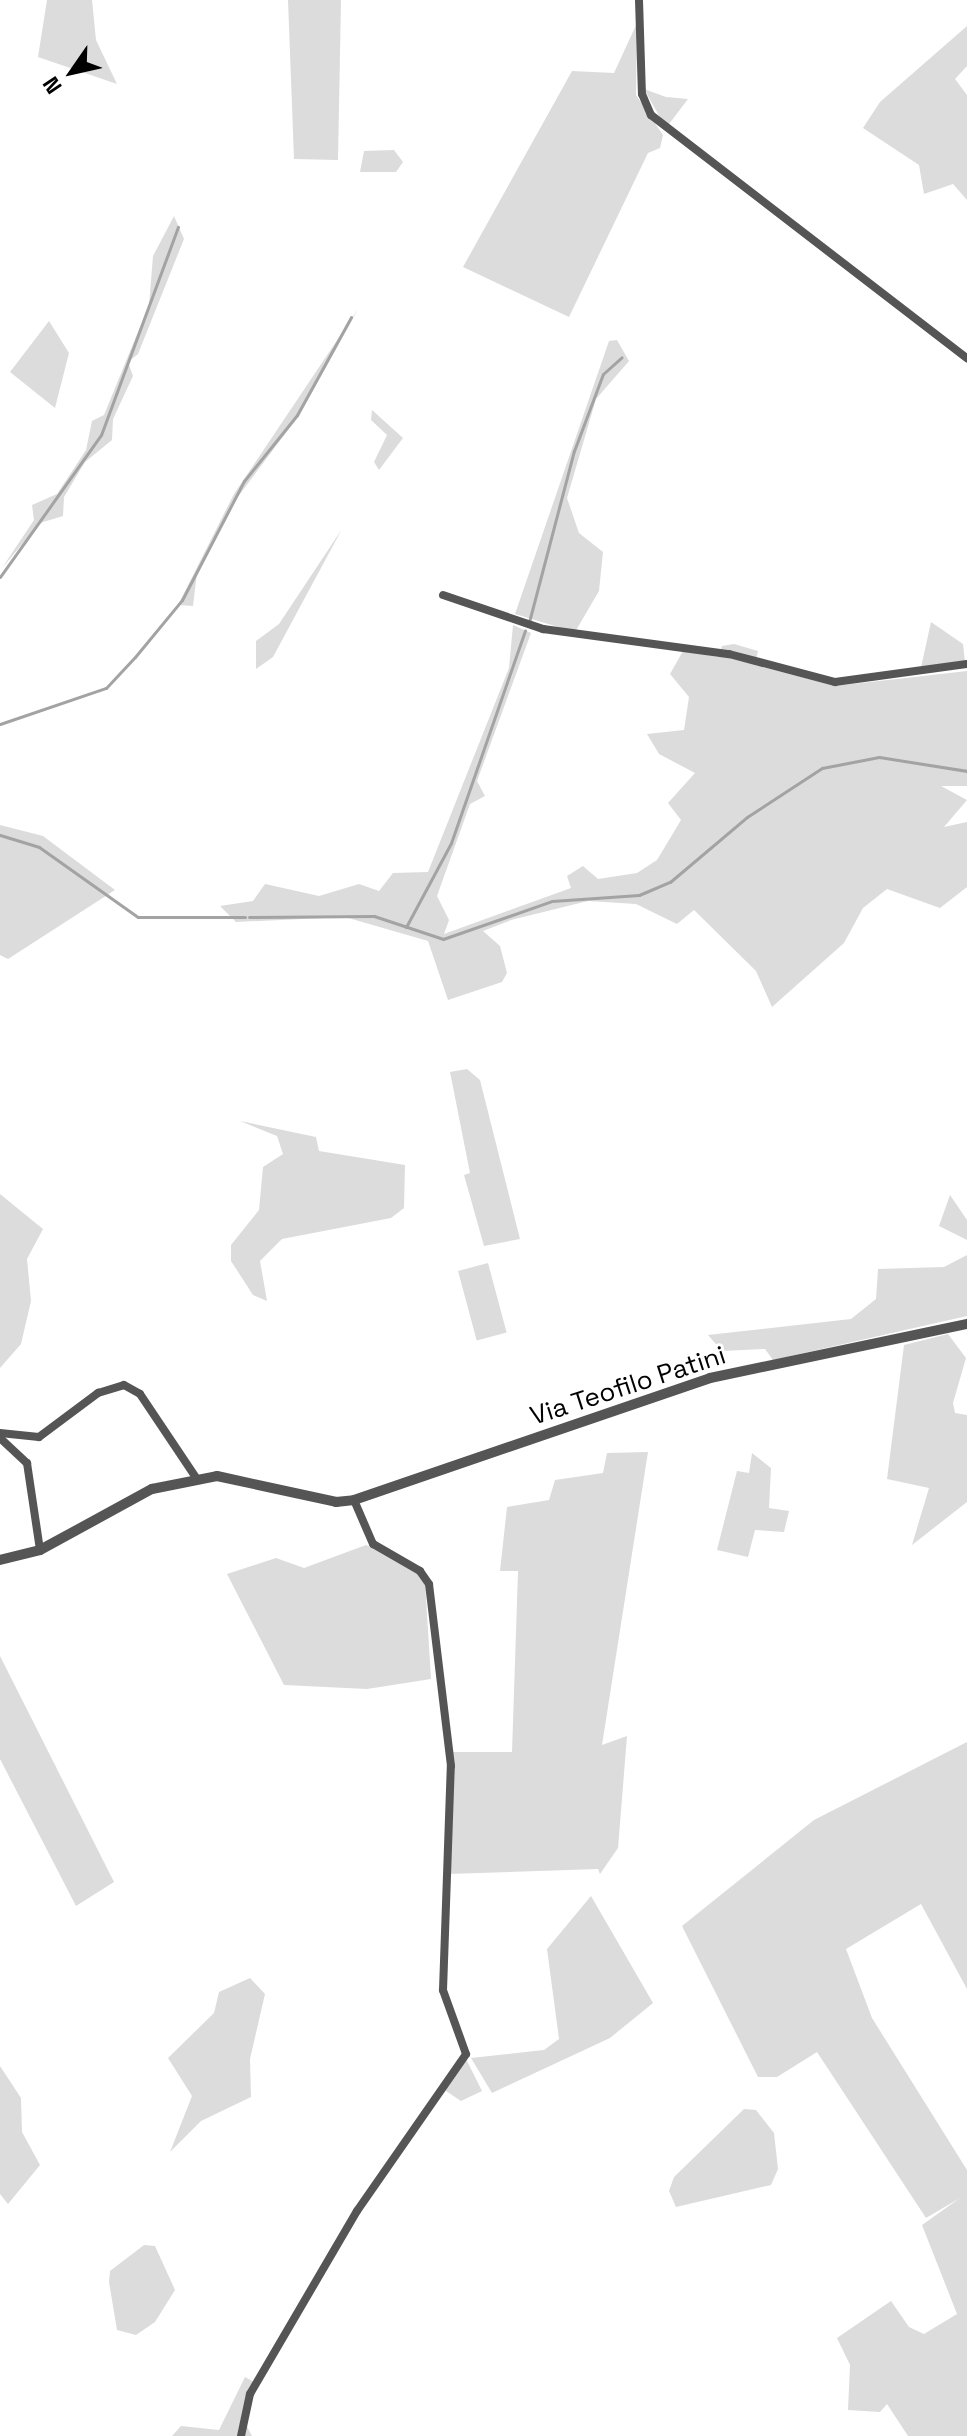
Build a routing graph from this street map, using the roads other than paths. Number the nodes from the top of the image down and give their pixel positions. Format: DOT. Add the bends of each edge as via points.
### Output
graph roads {
  1 [pos="639,0"];
  2 [pos="967,358"];
  3 [pos="443,595"];
  4 [pos="967,664"];
  5 [pos="967,1324"];
  6 [pos="0,1436"];
  7 [pos="197,1479"];
  8 [pos="354,1500"];
  9 [pos="40,1550"];
  10 [pos="0,1560"];
  11 [pos="241,2436"];
  1 -- 2 [label="street" via="642,94 651,115"];
  3 -- 4 [label="street" via="543,629 729,654 835,682"];
  5 -- 8 [label="street, Via Teofilo Patini" via="710,1378"];
  6 -- 7 [label="street" via="39,1437 98,1393 124,1385 140,1394"];
  6 -- 9 [label="street" via="27,1463"];
  7 -- 8 [label="street, Via Teofilo Patini" via="217,1476 336,1502"];
  7 -- 9 [label="street, Via Teofilo Patini" via="152,1489"];
  8 -- 11 [label="street" via="373,1544 420,1571 429,1584 451,1766 443,1990 466,2054 357,2211 250,2394"];
  9 -- 10 [label="street, Via Teofilo Patini"];
}
